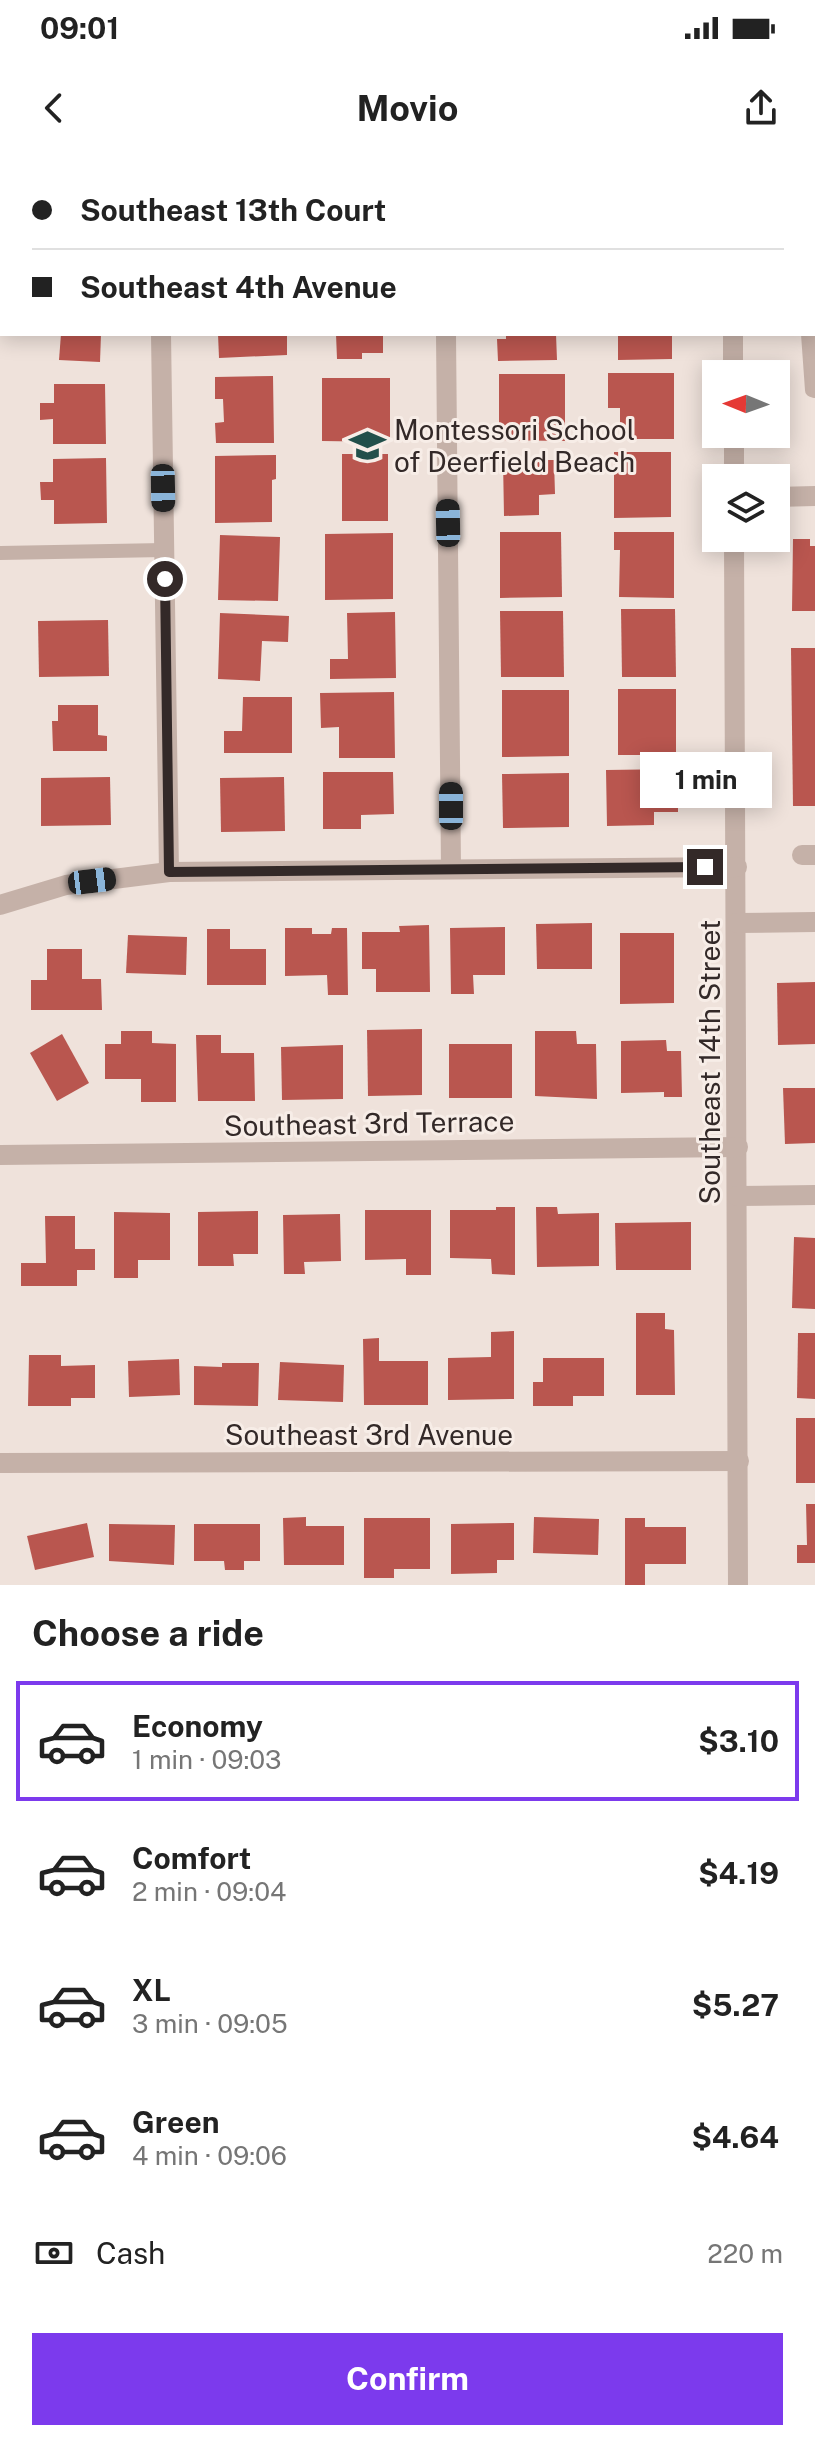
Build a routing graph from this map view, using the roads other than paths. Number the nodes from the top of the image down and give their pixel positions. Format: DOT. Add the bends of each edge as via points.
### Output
graph roads {
  1 [pos="161,336"];
  2 [pos="446,336"];
  3 [pos="733,336"];
  4 [pos="808,336"];
  5 [pos="733,360"];
  6 [pos="815,391"];
  7 [pos="815,496"];
  8 [pos="790,497"];
  9 [pos="164,550"];
  10 [pos="734,552"];
  11 [pos="0,553"];
  12 [pos="737,867"];
  13 [pos="451,869"];
  14 [pos="169,872"];
  15 [pos="0,905"];
  16 [pos="815,922"];
  17 [pos="737,923"];
  18 [pos="738,1147"];
  19 [pos="0,1155"];
  20 [pos="815,1195"];
  21 [pos="737,1196"];
  22 [pos="739,1461"];
  23 [pos="0,1463"];
  24 [pos="738,1585"];
  1 -- 9 [label="street"];
  2 -- 13 [label="street"];
  3 -- 5 [label="street"];
  4 -- 6 [label="lane"];
  7 -- 8 [label="street"];
  9 -- 11 [label="lane"];
  9 -- 14 [label="street"];
  10 -- 12 [label="street, Southeast 14th Street"];
  12 -- 13 [label="street"];
  12 -- 17 [label="street, Southeast 14th Street"];
  13 -- 14 [label="street"];
  14 -- 15 [label="street" via="66,885"];
  16 -- 17 [label="street"];
  17 -- 18 [label="street, Southeast 14th Street"];
  18 -- 19 [label="street, Southeast 3rd Terrace"];
  18 -- 21 [label="street, Southeast 14th Street"];
  20 -- 21 [label="street"];
  21 -- 22 [label="street, Southeast 14th Street"];
  22 -- 23 [label="street, Southeast 3rd Avenue"];
  22 -- 24 [label="street, Southeast 14th Street"];
}
